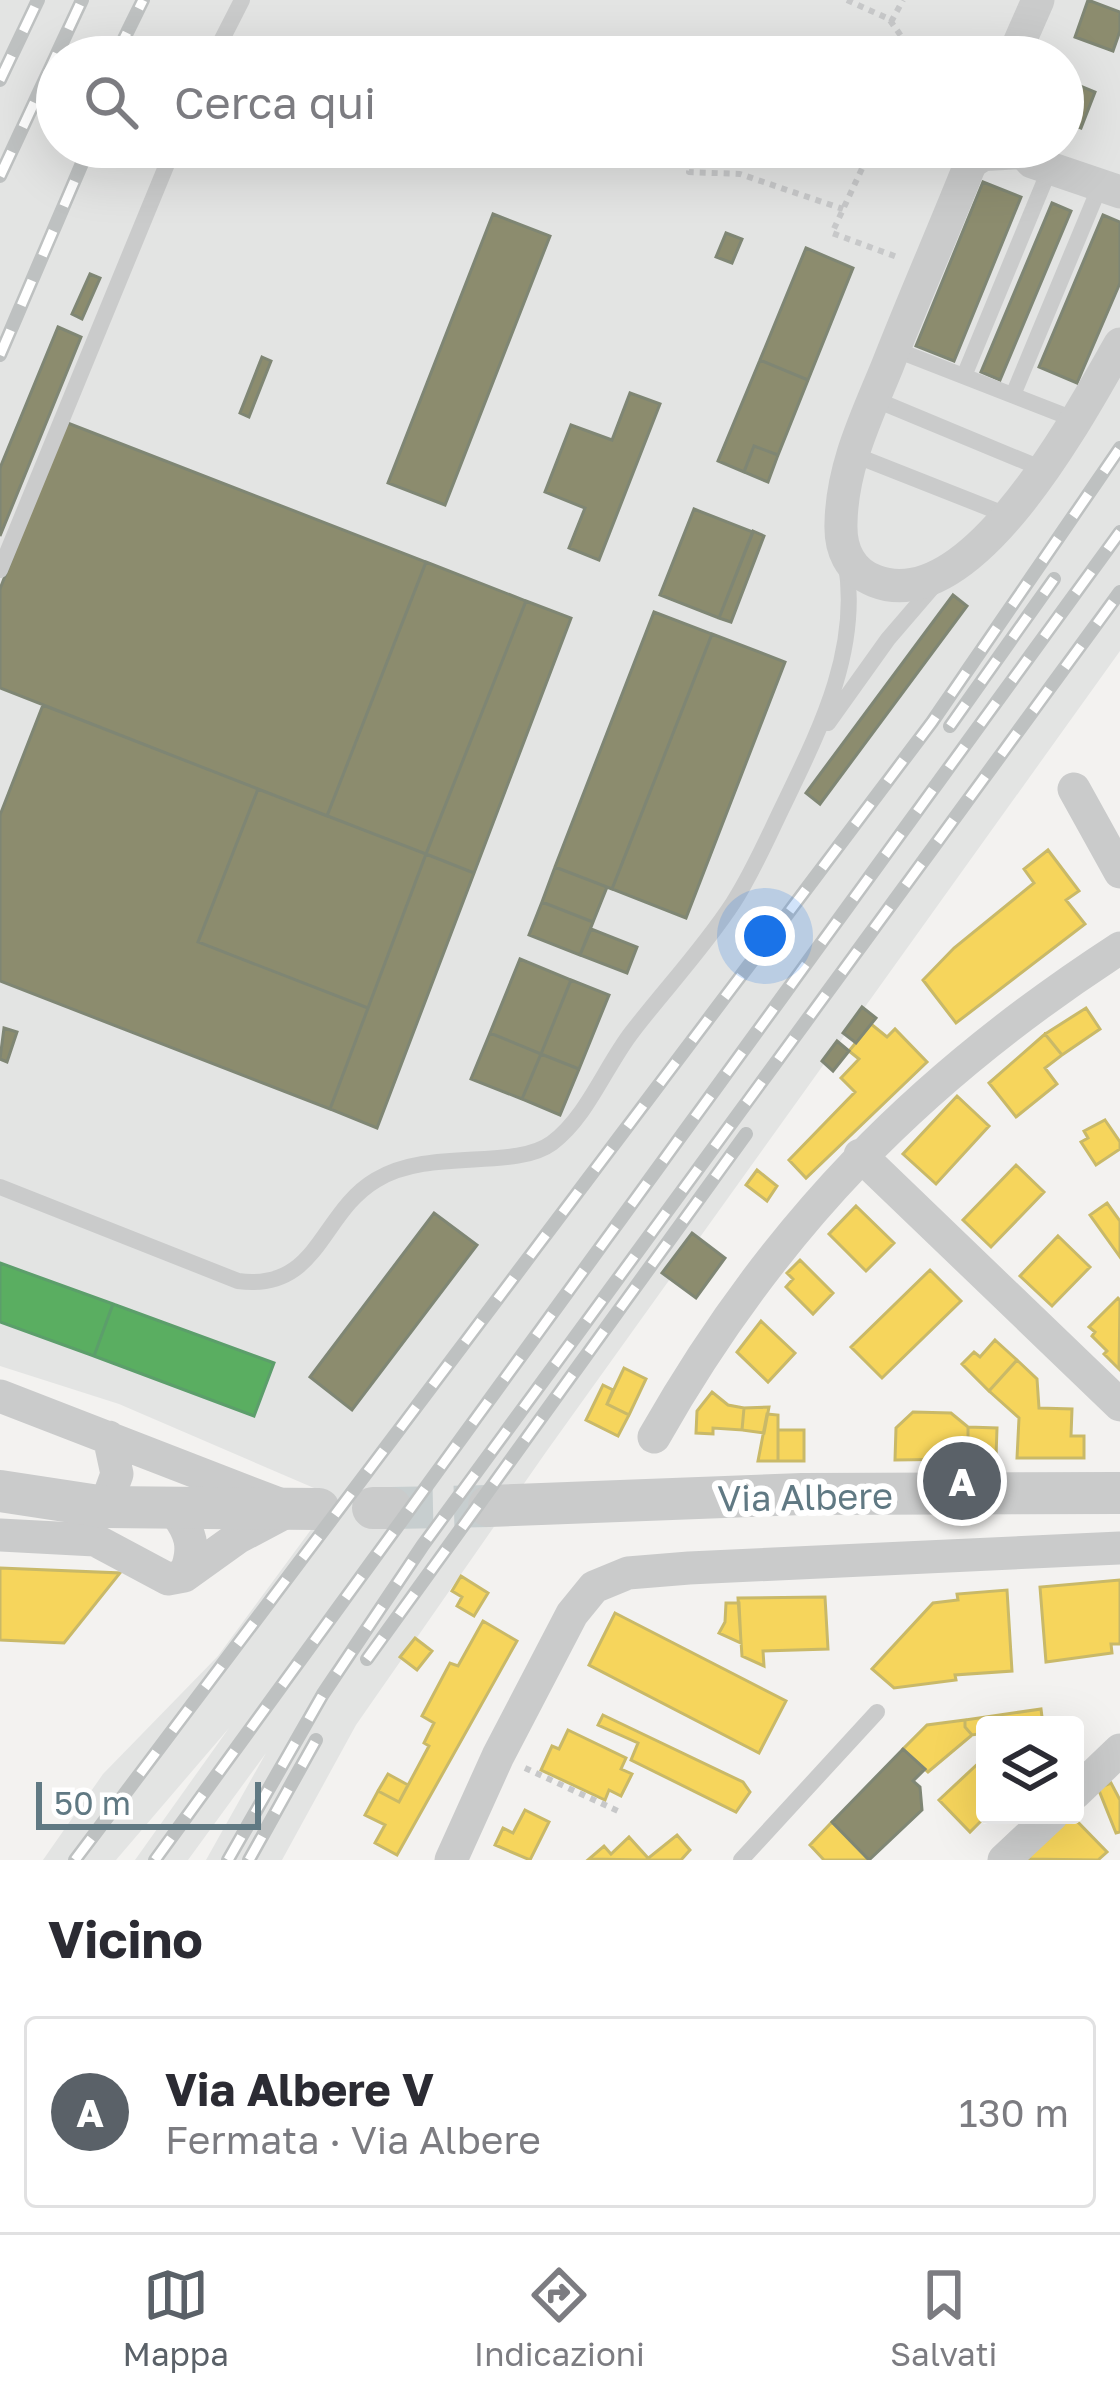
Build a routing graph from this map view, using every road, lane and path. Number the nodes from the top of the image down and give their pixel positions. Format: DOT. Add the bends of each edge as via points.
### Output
graph roads {
  1 [pos="242,0"];
  2 [pos="848,0"];
  3 [pos="903,0"];
  4 [pos="1037,2"];
  5 [pos="892,22"];
  6 [pos="224,36"];
  7 [pos="902,36"];
  8 [pos="1022,36"];
  9 [pos="1030,36"];
  10 [pos="166,168"];
  11 [pos="690,168"];
  12 [pos="862,168"];
  13 [pos="969,168"];
  14 [pos="1031,168"];
  15 [pos="1057,168"];
  16 [pos="1110,189"];
  17 [pos="843,209"];
  18 [pos="928,268"];
  19 [pos="1120,344"];
  20 [pos="894,349"];
  21 [pos="964,376"];
  22 [pos="1012,395"];
  23 [pos="874,399"];
  24 [pos="1076,420"];
  25 [pos="851,454"];
  26 [pos="1045,470"];
  27 [pos="1009,516"];
  28 [pos="844,551"];
  29 [pos="0,570"];
  30 [pos="942,576"];
  31 [pos="813,743"];
  32 [pos="1074,789"];
  33 [pos="1120,872"];
  34 [pos="1120,948"];
  35 [pos="860,1154"];
  36 [pos="0,1187"];
  37 [pos="0,1396"];
  38 [pos="1120,1405"];
  39 [pos="109,1437"];
  40 [pos="654,1437"];
  41 [pos="0,1491"];
  42 [pos="1120,1493"];
  43 [pos="489,1506"];
  44 [pos="105,1507"];
  45 [pos="172,1508"];
  46 [pos="306,1510"];
  47 [pos="0,1535"];
  48 [pos="1120,1548"];
  49 [pos="184,1576"];
  50 [pos="877,1712"];
  51 [pos="1120,1750"];
  52 [pos="498,1756"];
  53 [pos="1084,1784"];
  54 [pos="620,1812"];
  55 [pos="1042,1824"];
  56 [pos="451,1860"];
  57 [pos="740,1860"];
  58 [pos="1004,1860"];
  1 -- 6 [label="lane"];
  2 -- 5 [label="path"];
  3 -- 5 [label="path"];
  4 -- 8 [label="street"];
  4 -- 9 [label="street"];
  5 -- 7 [label="path"];
  10 -- 29 [label="lane"];
  11 -- 17 [label="path" via="740,174"];
  12 -- 17 [label="path"];
  13 -- 18 [label="street"];
  14 -- 21 [label="lane"];
  15 -- 16 [label="street"];
  16 -- 22 [label="lane"];
  17 -- 18 [label="path" via="832,233"];
  18 -- 20 [label="street"];
  19 -- 24 [label="street"];
  20 -- 21 [label="lane"];
  20 -- 23 [label="street"];
  21 -- 22 [label="lane"];
  22 -- 24 [label="lane"];
  23 -- 25 [label="street"];
  23 -- 26 [label="lane"];
  24 -- 26 [label="street"];
  25 -- 27 [label="lane"];
  25 -- 28 [label="street"];
  26 -- 27 [label="street"];
  27 -- 30 [label="street"];
  28 -- 30 [label="street" via="864,576 892,586"];
  28 -- 31 [label="lane" via="846,651"];
  30 -- 31 [label="lane"];
  31 -- 36 [label="lane" via="731,905 564,1133 538,1151 441,1159 381,1177 353,1198 295,1271 257,1284"];
  32 -- 33 [label="street"];
  34 -- 35 [label="street" via="989,1041"];
  35 -- 38 [label="street"];
  35 -- 40 [label="street" via="740,1299"];
  37 -- 39 [label="street"];
  39 -- 44 [label="street" via="117,1474"];
  39 -- 46 [label="street"];
  41 -- 44 [label="street"];
  42 -- 43 [label="street, Via Albere"];
  44 -- 45 [label="street"];
  45 -- 46 [label="street"];
  45 -- 49 [label="street" via="192,1543"];
  46 -- 49 [label="street" via="237,1538"];
  47 -- 49 [label="street" via="94,1540 168,1579"];
  48 -- 52 [label="street" via="628,1573 594,1587 572,1614"];
  50 -- 57 [label="lane"];
  51 -- 53 [label="street"];
  52 -- 54 [label="path"];
  52 -- 56 [label="street"];
  55 -- 58 [label="street"];
}
